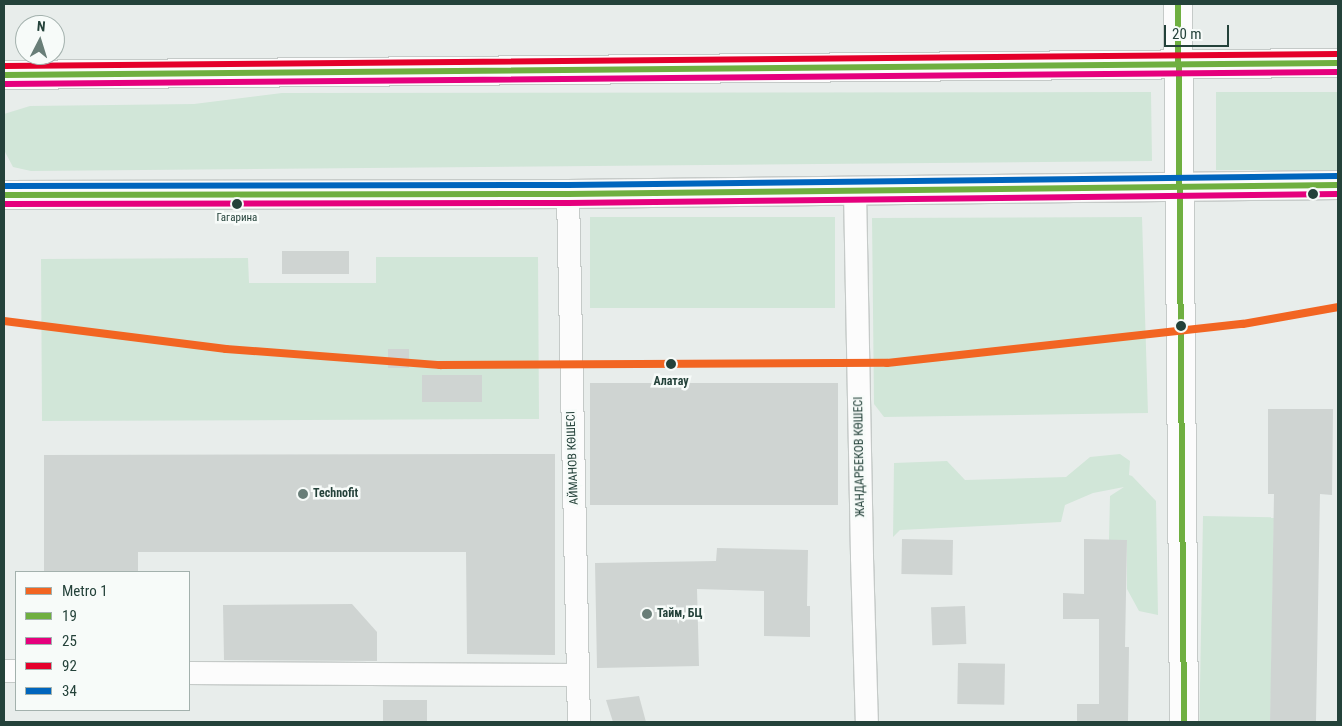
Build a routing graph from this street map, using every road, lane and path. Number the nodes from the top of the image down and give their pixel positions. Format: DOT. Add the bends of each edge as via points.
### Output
graph roads {
  1 [pos="1178,4"];
  2 [pos="1338,63"];
  3 [pos="1178,66"];
  4 [pos="4,75"];
  5 [pos="1338,186"];
  6 [pos="1179,188"];
  7 [pos="855,191"];
  8 [pos="568,194"];
  9 [pos="4,195"];
  10 [pos="190,673"];
  11 [pos="578,675"];
  12 [pos="579,722"];
  13 [pos="867,722"];
  14 [pos="1184,722"];
  1 -- 3 [label="main road"];
  2 -- 3 [label="main road"];
  3 -- 4 [label="main road"];
  3 -- 6 [label="main road"];
  5 -- 6 [label="main road"];
  6 -- 7 [label="main road"];
  6 -- 14 [label="main road"];
  7 -- 8 [label="main road"];
  7 -- 13 [label="street, ЖАНДАРБЕКОВ КӨШЕСІ"];
  8 -- 9 [label="main road"];
  8 -- 11 [label="street, АЙМАНОВ КӨШЕСІ"];
  10 -- 11 [label="street"];
  11 -- 12 [label="street, АЙМАНОВ КӨШЕСІ"];
}
